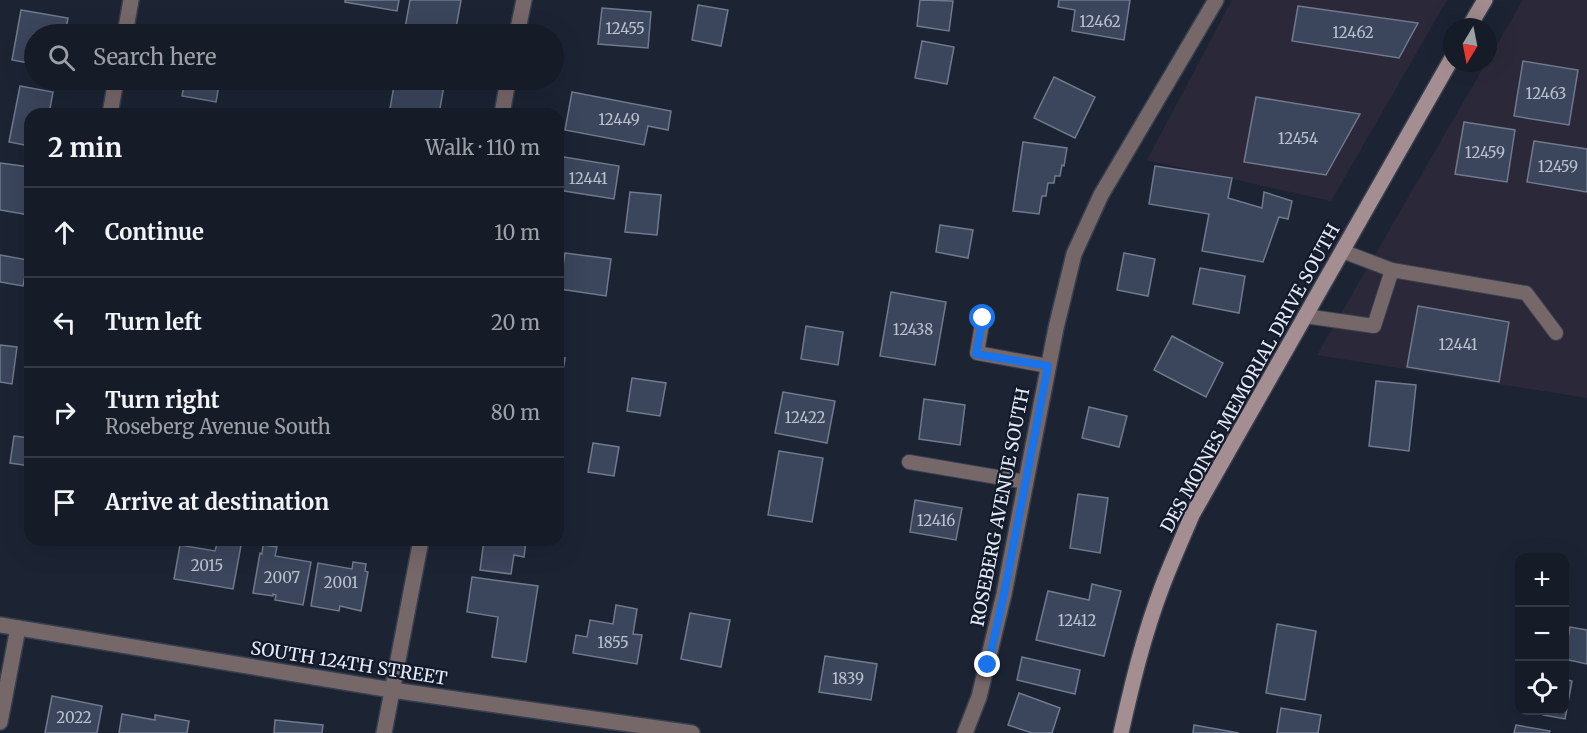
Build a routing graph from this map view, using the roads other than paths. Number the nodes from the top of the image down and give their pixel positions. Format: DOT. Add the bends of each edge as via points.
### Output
graph roads {
  1 [pos="131,0"];
  2 [pos="524,0"];
  3 [pos="1216,0"];
  4 [pos="1485,0"];
  5 [pos="1474,18"];
  6 [pos="127,24"];
  7 [pos="519,24"];
  8 [pos="1444,72"];
  9 [pos="114,90"];
  10 [pos="506,90"];
  11 [pos="111,108"];
  12 [pos="503,108"];
  13 [pos="1342,251"];
  14 [pos="1392,270"];
  15 [pos="1305,316"];
  16 [pos="983,318"];
  17 [pos="1556,333"];
  18 [pos="1048,366"];
  19 [pos="909,462"];
  20 [pos="1026,482"];
  21 [pos="420,546"];
  22 [pos="0,625"];
  23 [pos="18,628"];
  24 [pos="392,690"];
  25 [pos="0,722"];
  26 [pos="384,733"];
  27 [pos="692,733"];
  28 [pos="965,733"];
  29 [pos="1121,733"];
  1 -- 6 [label="street"];
  2 -- 7 [label="street"];
  3 -- 18 [label="street, ROSEBERG AVENUE SOUTH" via="1101,195 1074,254"];
  4 -- 5 [label="main road"];
  8 -- 13 [label="main road, DES MOINES MEMORIAL DRIVE SOUTH"];
  9 -- 11 [label="street"];
  10 -- 12 [label="street"];
  13 -- 14 [label="lane"];
  13 -- 15 [label="main road, DES MOINES MEMORIAL DRIVE SOUTH"];
  14 -- 15 [label="lane" via="1374,326"];
  14 -- 17 [label="lane" via="1526,293"];
  15 -- 29 [label="main road, DES MOINES MEMORIAL DRIVE SOUTH" via="1192,515 1148,628"];
  16 -- 18 [label="lane" via="976,354"];
  18 -- 20 [label="street, ROSEBERG AVENUE SOUTH"];
  19 -- 20 [label="lane"];
  20 -- 28 [label="street, ROSEBERG AVENUE SOUTH" via="988,665"];
  21 -- 24 [label="street"];
  22 -- 23 [label="street, SOUTH 124TH STREET"];
  23 -- 24 [label="street, SOUTH 124TH STREET"];
  23 -- 25 [label="street"];
  24 -- 26 [label="street"];
  24 -- 27 [label="street, SOUTH 124TH STREET"];
}
